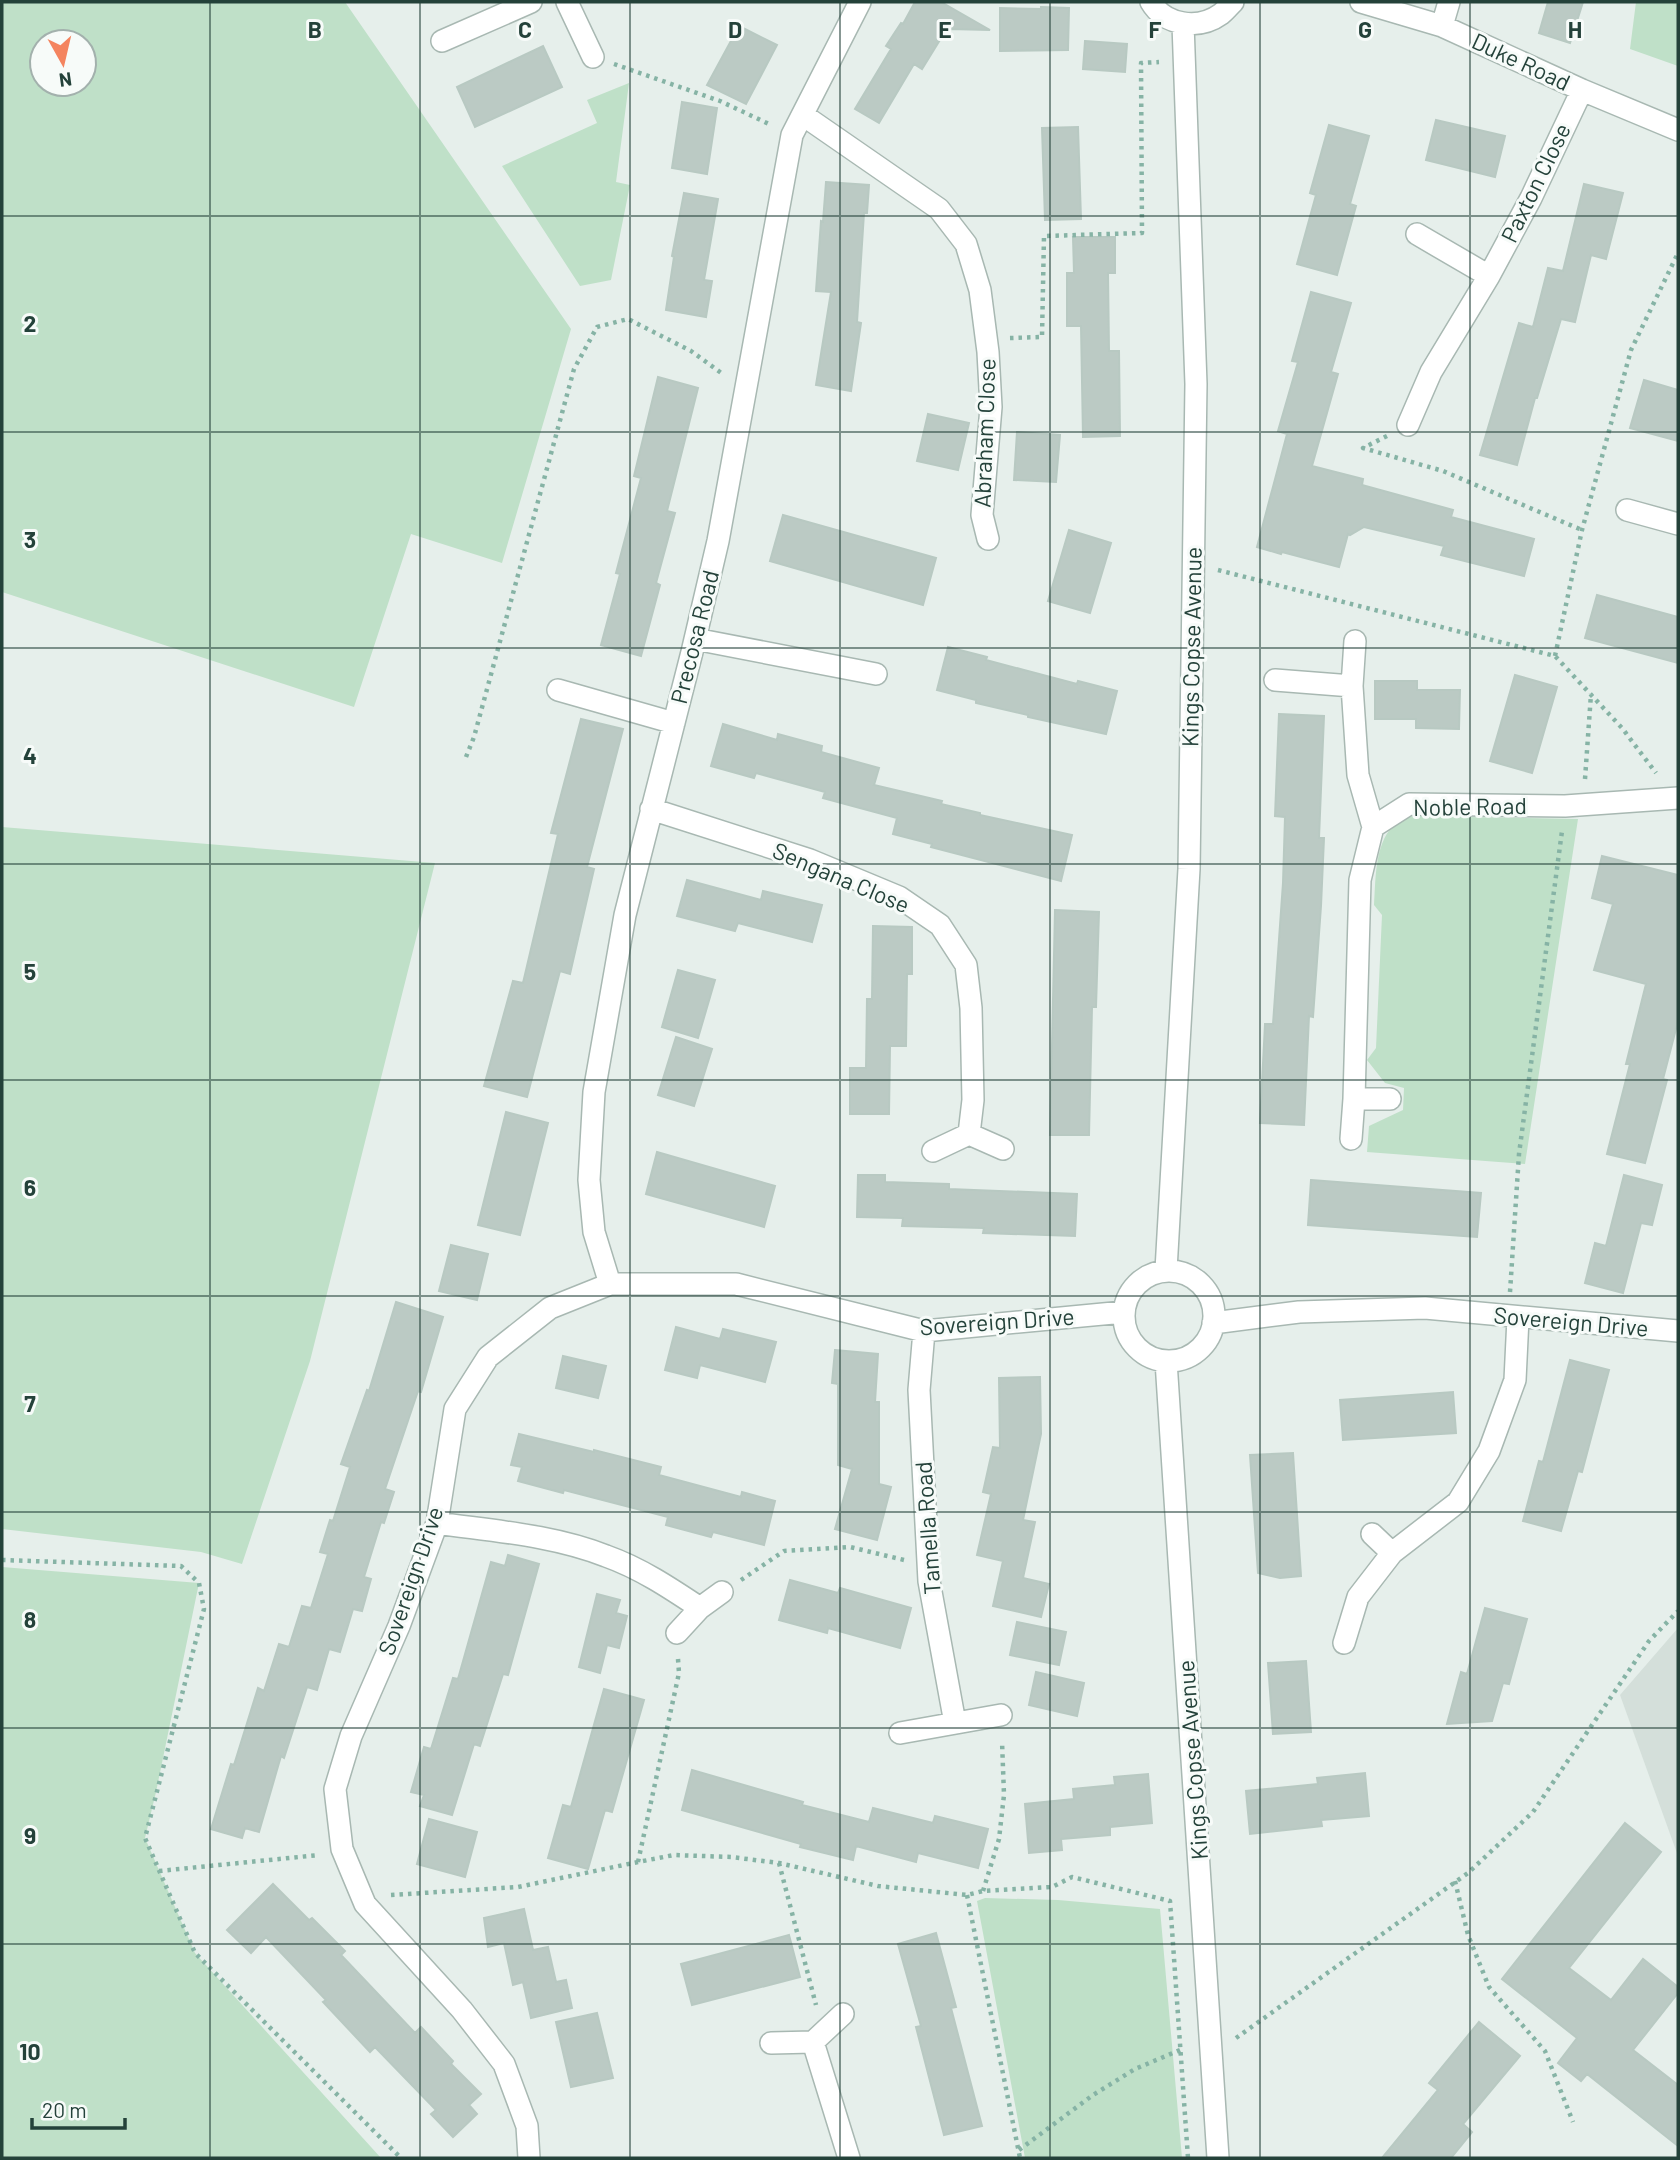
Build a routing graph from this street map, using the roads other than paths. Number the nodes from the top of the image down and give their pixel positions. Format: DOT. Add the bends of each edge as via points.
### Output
graph roads {
  1 [pos="531,2"];
  2 [pos="567,2"];
  3 [pos="860,2"];
  4 [pos="1151,2"];
  5 [pos="1233,2"];
  6 [pos="1361,2"];
  7 [pos="1449,2"];
  8 [pos="1183,24"];
  9 [pos="1442,26"];
  10 [pos="442,41"];
  11 [pos="593,57"];
  12 [pos="1582,90"];
  13 [pos="803,115"];
  14 [pos="1678,130"];
  15 [pos="1417,234"];
  16 [pos="1489,276"];
  17 [pos="1408,425"];
  18 [pos="1627,510"];
  19 [pos="1678,524"];
  20 [pos="988,539"];
  21 [pos="695,639"];
  22 [pos="1355,640"];
  23 [pos="876,674"];
  24 [pos="1275,680"];
  25 [pos="1352,686"];
  26 [pos="558,691"];
  27 [pos="674,723"];
  28 [pos="1677,798"];
  29 [pos="651,809"];
  30 [pos="1373,827"];
  31 [pos="1354,1099"];
  32 [pos="1390,1099"];
  33 [pos="969,1134"];
  34 [pos="1351,1139"];
  35 [pos="1003,1149"];
  36 [pos="933,1151"];
  37 [pos="1166,1270"];
  38 [pos="610,1284"];
  39 [pos="1124,1312"];
  40 [pos="1513,1317"];
  41 [pos="1213,1323"];
  42 [pos="924,1331"];
  43 [pos="1678,1331"];
  44 [pos="1166,1361"];
  45 [pos="437,1523"];
  46 [pos="1373,1534"];
  47 [pos="1392,1553"];
  48 [pos="722,1592"];
  49 [pos="700,1608"];
  50 [pos="677,1633"];
  51 [pos="1344,1643"];
  52 [pos="1001,1715"];
  53 [pos="955,1723"];
  54 [pos="900,1733"];
  55 [pos="843,2014"];
  56 [pos="818,2037"];
  57 [pos="771,2043"];
  58 [pos="529,2158"];
  59 [pos="849,2158"];
  60 [pos="1218,2158"];
  1 -- 10 [label="street"];
  2 -- 11 [label="street"];
  3 -- 13 [label="street, Precosa Road"];
  4 -- 8 [label="street" via="1167,18"];
  5 -- 8 [label="street" via="1207,22"];
  6 -- 9 [label="street, Duke Road"];
  7 -- 9 [label="street"];
  8 -- 37 [label="street, Kings Copse Avenue" via="1196,384 1194,564 1189,869"];
  9 -- 12 [label="street, Duke Road"];
  12 -- 14 [label="street, Duke Road"];
  12 -- 16 [label="street, Paxton Close"];
  13 -- 20 [label="street, Abraham Close" via="939,208 966,244 980,290 987,340 990,407 982,515"];
  13 -- 21 [label="street, Precosa Road" via="792,135 718,541"];
  15 -- 16 [label="street"];
  16 -- 17 [label="street, Paxton Close" via="1431,372"];
  18 -- 19 [label="street"];
  21 -- 23 [label="street"];
  21 -- 27 [label="street, Precosa Road"];
  22 -- 25 [label="street"];
  24 -- 25 [label="street"];
  25 -- 30 [label="street" via="1358,775"];
  26 -- 27 [label="street"];
  27 -- 29 [label="street, Precosa Road"];
  28 -- 30 [label="street, Noble Road" via="1574,805 1409,804"];
  29 -- 33 [label="street, Sengana Close" via="810,860 899,897 940,925 966,965 973,1100"];
  29 -- 38 [label="street, Precosa Road" via="625,915 594,1092 589,1180 594,1232"];
  30 -- 31 [label="street" via="1360,880"];
  31 -- 32 [label="street"];
  31 -- 34 [label="street"];
  33 -- 35 [label="street"];
  33 -- 36 [label="street"];
  37 -- 39 [label="street" via="1137,1284"];
  37 -- 41 [label="street" via="1197,1280 1213,1307"];
  38 -- 42 [label="street, Sovereign Drive" via="736,1284"];
  38 -- 45 [label="street, Sovereign Drive" via="550,1308 488,1357 455,1409"];
  39 -- 42 [label="street, Sovereign Drive"];
  39 -- 44 [label="street" via="1130,1339 1139,1350"];
  40 -- 41 [label="street, Sovereign Drive" via="1425,1308 1299,1312"];
  40 -- 43 [label="street, Sovereign Drive"];
  40 -- 47 [label="street" via="1515,1380 1489,1451 1458,1502"];
  41 -- 44 [label="street" via="1209,1336 1191,1355"];
  42 -- 53 [label="street, Tamella Road" via="919,1390 929,1581"];
  44 -- 60 [label="street, Kings Copse Avenue"];
  45 -- 49 [label="street" via="537,1537 606,1555"];
  45 -- 58 [label="street, Sovereign Drive" via="351,1737 335,1789 343,1852 365,1904 462,2010 504,2064 527,2126"];
  46 -- 47 [label="street"];
  47 -- 51 [label="street" via="1358,1597"];
  48 -- 49 [label="street"];
  49 -- 50 [label="street"];
  52 -- 53 [label="street"];
  53 -- 54 [label="street"];
  55 -- 56 [label="street"];
  56 -- 57 [label="street"];
  56 -- 59 [label="street"];
}
